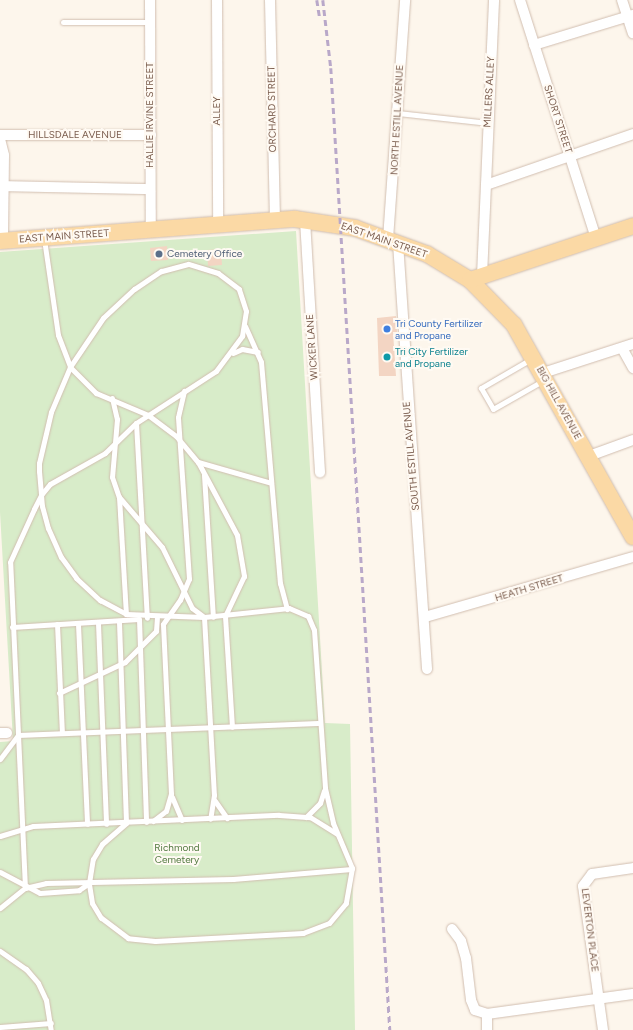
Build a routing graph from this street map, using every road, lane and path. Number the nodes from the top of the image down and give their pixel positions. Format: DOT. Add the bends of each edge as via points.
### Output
graph roads {
  1 [pos="150,0"];
  2 [pos="217,0"];
  3 [pos="270,0"];
  4 [pos="405,0"];
  5 [pos="494,0"];
  6 [pos="520,0"];
  7 [pos="622,0"];
  8 [pos="630,15"];
  9 [pos="63,22"];
  10 [pos="150,22"];
  11 [pos="633,32"];
  12 [pos="534,45"];
  13 [pos="398,113"];
  14 [pos="488,123"];
  15 [pos="633,134"];
  16 [pos="0,135"];
  17 [pos="151,135"];
  18 [pos="0,139"];
  19 [pos="570,156"];
  20 [pos="486,185"];
  21 [pos="3,186"];
  22 [pos="150,189"];
  23 [pos="275,218"];
  24 [pos="304,220"];
  25 [pos="218,222"];
  26 [pos="633,226"];
  27 [pos="151,230"];
  28 [pos="44,238"];
  29 [pos="596,238"];
  30 [pos="1,241"];
  31 [pos="393,241"];
  32 [pos="476,278"];
  33 [pos="246,326"];
  34 [pos="633,344"];
  35 [pos="622,348"];
  36 [pos="258,352"];
  37 [pos="230,355"];
  38 [pos="534,357"];
  39 [pos="70,367"];
  40 [pos="633,368"];
  41 [pos="545,376"];
  42 [pos="184,391"];
  43 [pos="112,398"];
  44 [pos="148,415"];
  45 [pos="136,423"];
  46 [pos="633,440"];
  47 [pos="117,442"];
  48 [pos="181,442"];
  49 [pos="589,456"];
  50 [pos="198,462"];
  51 [pos="204,472"];
  52 [pos="320,474"];
  53 [pos="271,483"];
  54 [pos="41,495"];
  55 [pos="119,496"];
  56 [pos="143,524"];
  57 [pos="633,537"];
  58 [pos="633,557"];
  59 [pos="186,589"];
  60 [pos="287,609"];
  61 [pos="126,614"];
  62 [pos="225,616"];
  63 [pos="204,617"];
  64 [pos="213,617"];
  65 [pos="425,617"];
  66 [pos="148,618"];
  67 [pos="157,618"];
  68 [pos="166,618"];
  69 [pos="139,619"];
  70 [pos="119,622"];
  71 [pos="98,623"];
  72 [pos="57,624"];
  73 [pos="78,624"];
  74 [pos="12,627"];
  75 [pos="140,649"];
  76 [pos="121,664"];
  77 [pos="427,669"];
  78 [pos="100,674"];
  79 [pos="80,682"];
  80 [pos="59,693"];
  81 [pos="318,722"];
  82 [pos="232,726"];
  83 [pos="210,727"];
  84 [pos="168,728"];
  85 [pos="144,729"];
  86 [pos="103,731"];
  87 [pos="123,731"];
  88 [pos="62,733"];
  89 [pos="83,733"];
  90 [pos="18,735"];
  91 [pos="0,760"];
  92 [pos="325,788"];
  93 [pos="171,794"];
  94 [pos="214,795"];
  95 [pos="306,817"];
  96 [pos="210,818"];
  97 [pos="227,818"];
  98 [pos="182,820"];
  99 [pos="153,821"];
  100 [pos="146,822"];
  101 [pos="126,823"];
  102 [pos="87,824"];
  103 [pos="106,824"];
  104 [pos="22,828"];
  105 [pos="0,836"];
  106 [pos="339,836"];
  107 [pos="633,868"];
  108 [pos="352,870"];
  109 [pos="0,872"];
  110 [pos="89,883"];
  111 [pos="25,888"];
  112 [pos="0,908"];
  113 [pos="452,929"];
  114 [pos="0,951"];
  115 [pos="633,994"];
  116 [pos="599,999"];
  117 [pos="487,1014"];
  118 [pos="51,1023"];
  119 [pos="0,1027"];
  120 [pos="52,1030"];
  121 [pos="487,1030"];
  122 [pos="603,1030"];
  1 -- 10 [label="street, HALLIE IRVINE STREET"];
  2 -- 25 [label="street, ALLEY"];
  3 -- 23 [label="street, ORCHARD STREET"];
  4 -- 13 [label="street, NORTH ESTILL AVENUE"];
  5 -- 14 [label="street, MILLERS ALLEY"];
  6 -- 12 [label="street, SHORT STREET"];
  7 -- 8 [label="street"];
  8 -- 11 [label="street"];
  8 -- 12 [label="street"];
  9 -- 10 [label="lane"];
  10 -- 17 [label="street, HALLIE IRVINE STREET"];
  12 -- 19 [label="street, SHORT STREET"];
  13 -- 14 [label="lane"];
  13 -- 31 [label="street, NORTH ESTILL AVENUE"];
  14 -- 20 [label="street, MILLERS ALLEY"];
  15 -- 19 [label="street"];
  16 -- 17 [label="street, HILLSDALE AVENUE"];
  17 -- 22 [label="street, HALLIE IRVINE STREET"];
  18 -- 21 [label="street"];
  19 -- 20 [label="street"];
  19 -- 29 [label="street, SHORT STREET"];
  20 -- 32 [label="street, MILLERS ALLEY"];
  21 -- 22 [label="street"];
  21 -- 30 [label="street"];
  22 -- 27 [label="street, HALLIE IRVINE STREET"];
  23 -- 24 [label="main road, EAST MAIN STREET"];
  23 -- 25 [label="main road, EAST MAIN STREET"];
  24 -- 31 [label="main road, EAST MAIN STREET" via="341,224"];
  24 -- 52 [label="street, WICKER LANE"];
  25 -- 27 [label="main road, EAST MAIN STREET"];
  26 -- 29 [label="main road"];
  27 -- 28 [label="main road, EAST MAIN STREET"];
  28 -- 30 [label="main road, EAST MAIN STREET"];
  28 -- 39 [label="lane" via="58,335"];
  29 -- 32 [label="main road"];
  31 -- 32 [label="main road, EAST MAIN STREET"];
  31 -- 65 [label="street, SOUTH ESTILL AVENUE"];
  32 -- 38 [label="main road, BIG HILL AVENUE"];
  33 -- 36 [label="lane"];
  33 -- 37 [label="lane"];
  33 -- 39 [label="lane" via="245,303 231,281 197,266 180,264 152,275 116,306"];
  34 -- 35 [label="street"];
  35 -- 40 [label="street"];
  35 -- 41 [label="street"];
  36 -- 37 [label="lane" via="242,349"];
  36 -- 53 [label="lane"];
  37 -- 42 [label="lane" via="216,371"];
  38 -- 41 [label="main road, BIG HILL AVENUE"];
  38 -- 41 [label="lane" via="481,388 493,409"];
  39 -- 43 [label="lane" via="82,383"];
  39 -- 54 [label="lane" via="45,436 39,463"];
  41 -- 49 [label="main road, BIG HILL AVENUE"];
  42 -- 44 [label="lane"];
  42 -- 48 [label="lane" via="179,407"];
  43 -- 44 [label="lane"];
  43 -- 47 [label="lane" via="116,410"];
  44 -- 45 [label="lane"];
  44 -- 48 [label="lane"];
  45 -- 47 [label="lane"];
  45 -- 56 [label="lane"];
  46 -- 49 [label="street"];
  47 -- 54 [label="lane" via="105,453 57,478"];
  47 -- 55 [label="lane" via="112,477"];
  48 -- 50 [label="lane"];
  48 -- 59 [label="lane" via="189,571"];
  49 -- 57 [label="main road, BIG HILL AVENUE"];
  50 -- 51 [label="lane"];
  50 -- 53 [label="lane"];
  51 -- 62 [label="lane" via="228,512 243,560 242,585"];
  51 -- 64 [label="lane"];
  53 -- 60 [label="lane" via="280,583"];
  54 -- 61 [label="lane" via="53,542 71,571 100,600"];
  54 -- 74 [label="lane" via="10,562"];
  55 -- 56 [label="lane"];
  55 -- 61 [label="lane"];
  56 -- 59 [label="lane" via="162,547"];
  56 -- 66 [label="lane"];
  58 -- 65 [label="street, HEATH STREET"];
  59 -- 63 [label="lane" via="192,608"];
  59 -- 68 [label="lane"];
  60 -- 62 [label="lane"];
  60 -- 81 [label="lane" via="303,612 312,622"];
  61 -- 66 [label="lane"];
  62 -- 64 [label="lane"];
  62 -- 82 [label="lane"];
  63 -- 64 [label="lane"];
  63 -- 68 [label="lane"];
  63 -- 83 [label="lane"];
  65 -- 77 [label="street, SOUTH ESTILL AVENUE"];
  66 -- 67 [label="lane"];
  66 -- 69 [label="lane"];
  67 -- 68 [label="lane"];
  67 -- 75 [label="lane" via="156,631"];
  68 -- 84 [label="lane" via="163,638"];
  69 -- 70 [label="lane"];
  69 -- 75 [label="lane"];
  70 -- 71 [label="lane"];
  70 -- 76 [label="lane"];
  71 -- 73 [label="lane"];
  71 -- 78 [label="lane"];
  72 -- 73 [label="lane"];
  72 -- 74 [label="lane"];
  72 -- 80 [label="lane"];
  73 -- 79 [label="lane"];
  74 -- 90 [label="lane"];
  75 -- 76 [label="lane"];
  75 -- 85 [label="lane"];
  76 -- 78 [label="lane"];
  76 -- 87 [label="lane"];
  78 -- 79 [label="lane"];
  78 -- 86 [label="lane"];
  79 -- 80 [label="lane"];
  79 -- 89 [label="lane"];
  80 -- 88 [label="lane"];
  81 -- 82 [label="lane"];
  81 -- 92 [label="lane"];
  82 -- 83 [label="lane"];
  83 -- 84 [label="lane"];
  83 -- 94 [label="lane"];
  84 -- 85 [label="lane"];
  84 -- 93 [label="lane"];
  85 -- 87 [label="lane"];
  85 -- 100 [label="lane"];
  86 -- 87 [label="lane"];
  86 -- 89 [label="lane"];
  86 -- 103 [label="lane"];
  87 -- 101 [label="lane"];
  88 -- 89 [label="lane"];
  88 -- 90 [label="lane"];
  89 -- 102 [label="lane"];
  90 -- 91 [label="lane"];
  90 -- 104 [label="lane"];
  92 -- 95 [label="lane" via="320,804"];
  92 -- 106 [label="lane"];
  93 -- 98 [label="lane"];
  93 -- 99 [label="lane" via="166,811"];
  94 -- 96 [label="lane"];
  94 -- 97 [label="lane" via="218,809"];
  95 -- 97 [label="lane"];
  95 -- 106 [label="lane" via="327,825"];
  96 -- 97 [label="lane"];
  96 -- 98 [label="lane"];
  98 -- 99 [label="lane"];
  99 -- 100 [label="lane"];
  100 -- 101 [label="lane"];
  101 -- 103 [label="lane"];
  101 -- 110 [label="lane" via="102,844 93,859"];
  102 -- 103 [label="lane"];
  102 -- 104 [label="lane"];
  104 -- 105 [label="lane"];
  104 -- 111 [label="lane"];
  106 -- 108 [label="lane"];
  107 -- 116 [label="street, LEVERTON PLACE" via="592,874 584,886"];
  108 -- 110 [label="lane" via="233,879"];
  108 -- 110 [label="lane" via="342,911 329,923 303,933 254,937 155,941 128,938 101,918 92,903"];
  109 -- 111 [label="lane"];
  110 -- 111 [label="lane" via="46,883"];
  110 -- 111 [label="lane" via="71,891 40,893"];
  111 -- 112 [label="lane"];
  113 -- 117 [label="street" via="461,940 475,1010"];
  114 -- 118 [label="lane" via="26,969 38,983"];
  115 -- 116 [label="street"];
  116 -- 117 [label="street"];
  116 -- 122 [label="street, LEVERTON PLACE"];
  117 -- 121 [label="street"];
  118 -- 119 [label="lane"];
  118 -- 120 [label="lane"];
}
